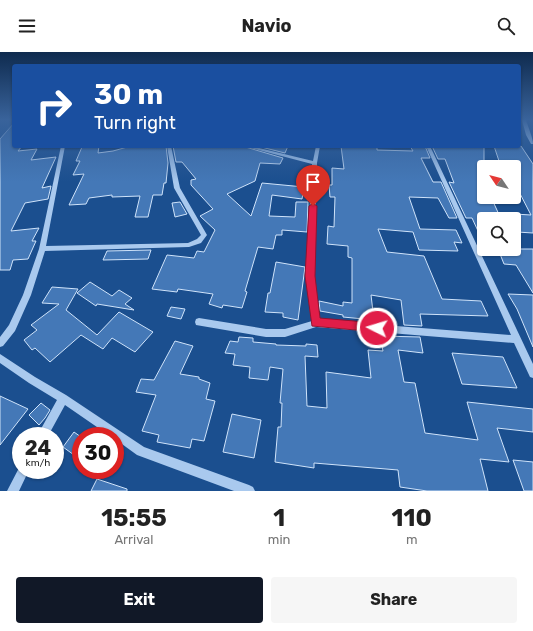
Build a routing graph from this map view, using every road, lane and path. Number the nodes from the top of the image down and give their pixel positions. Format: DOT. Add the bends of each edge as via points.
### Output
graph roads {
  1 [pos="63,148"];
  2 [pos="169,148"];
  3 [pos="253,148"];
  4 [pos="318,148"];
  5 [pos="429,148"];
  6 [pos="315,164"];
  7 [pos="42,249"];
  8 [pos="200,322"];
  9 [pos="316,323"];
  10 [pos="516,339"];
  11 [pos="0,343"];
  12 [pos="0,358"];
  13 [pos="533,374"];
  14 [pos="63,398"];
  15 [pos="47,427"];
  16 [pos="19,479"];
  17 [pos="13,491"];
  18 [pos="249,491"];
  1 -- 7 [label="street"];
  2 -- 7 [label="street" via="177,188 204,235 199,241 190,245"];
  3 -- 6 [label="street"];
  4 -- 6 [label="street"];
  5 -- 10 [label="street"];
  6 -- 9 [label="street" via="310,276"];
  7 -- 11 [label="street" via="27,295 12,328"];
  8 -- 9 [label="street" via="266,333 285,333"];
  9 -- 10 [label="street"];
  10 -- 13 [label="street"];
  12 -- 14 [label="street"];
  14 -- 15 [label="street"];
  14 -- 18 [label="street" via="141,451"];
  16 -- 17 [label="street"];
}
